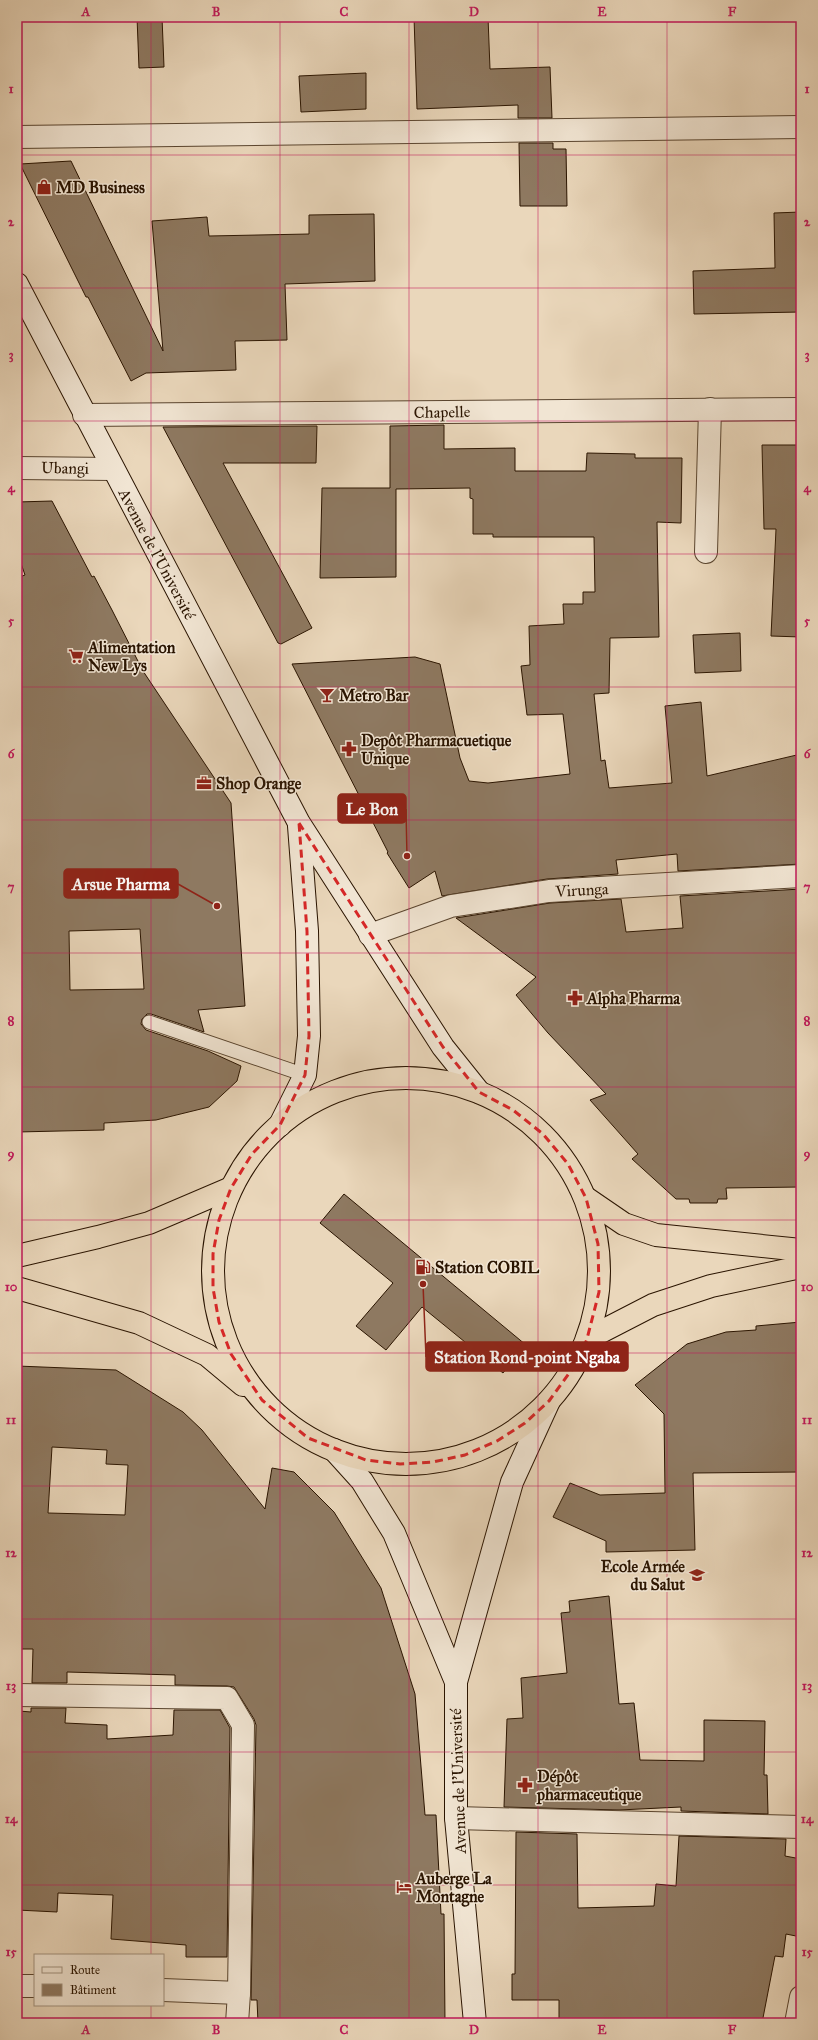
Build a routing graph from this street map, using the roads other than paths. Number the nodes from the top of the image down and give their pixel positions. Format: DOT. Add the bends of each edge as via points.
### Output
graph roads {
  1 [pos="801,127"];
  2 [pos="17,137"];
  3 [pos="17,284"];
  4 [pos="710,409"];
  5 [pos="801,409"];
  6 [pos="84,415"];
  7 [pos="17,468"];
  8 [pos="112,469"];
  9 [pos="706,552"];
  10 [pos="299,823"];
  11 [pos="801,876"];
  12 [pos="370,935"];
  13 [pos="149,1022"];
  14 [pos="305,1075"];
  15 [pos="480,1092"];
  16 [pos="280,1125"];
  17 [pos="232,1188"];
  18 [pos="586,1198"];
  19 [pos="801,1250"];
  20 [pos="17,1256"];
  21 [pos="801,1267"];
  22 [pos="17,1288"];
  23 [pos="587,1339"];
  24 [pos="262,1400"];
  25 [pos="549,1401"];
  26 [pos="334,1450"];
  27 [pos="456,1682"];
  28 [pos="17,1695"];
  29 [pos="456,1818"];
  30 [pos="801,1827"];
  31 [pos="17,1986"];
  32 [pos="34,1986"];
  33 [pos="164,1990"];
  34 [pos="239,1993"];
  35 [pos="801,1997"];
  36 [pos="237,2023"];
  37 [pos="476,2023"];
  38 [pos="796,2023"];
  1 -- 2 [label="street"];
  3 -- 6 [label="street, Avenue de l'Université"];
  4 -- 5 [label="street, Chapelle"];
  4 -- 6 [label="street, Chapelle"];
  4 -- 9 [label="street"];
  6 -- 8 [label="street, Avenue de l'Université"];
  7 -- 8 [label="street, Ubangi"];
  8 -- 10 [label="street, Avenue de l'Université"];
  10 -- 12 [label="street, Avenue de l'Université"];
  10 -- 14 [label="street" via="307,931 309,1036"];
  11 -- 12 [label="street, Virunga" via="549,891 451,906"];
  12 -- 15 [label="street, Avenue de l'Université" via="443,1047"];
  13 -- 14 [label="lane"];
  14 -- 16 [label="street"];
  15 -- 16 [label="highway" via="446,1082 417,1079 375,1081 335,1093 309,1105"];
  15 -- 18 [label="highway" via="513,1110 543,1134 568,1164"];
  16 -- 17 [label="highway" via="252,1154"];
  17 -- 20 [label="highway" via="149,1223"];
  17 -- 24 [label="highway" via="218,1227 213,1254 213,1288 219,1322 231,1354"];
  18 -- 19 [label="highway" via="624,1224 656,1235"];
  18 -- 23 [label="highway" via="598,1244 599,1292"];
  21 -- 23 [label="highway" via="711,1286 653,1305"];
  22 -- 24 [label="highway" via="139,1323 207,1355"];
  23 -- 25 [label="highway" via="578,1361"];
  24 -- 26 [label="highway" via="283,1421 308,1438"];
  25 -- 26 [label="highway" via="525,1423 497,1441 466,1455 433,1462 400,1464 366,1460"];
  25 -- 27 [label="street" via="512,1482"];
  26 -- 27 [label="street" via="362,1481 394,1533"];
  27 -- 29 [label="street, Avenue de l’Université"];
  28 -- 34 [label="street" via="227,1698 243,1725"];
  29 -- 30 [label="street"];
  29 -- 37 [label="street, Avenue de l’Université"];
  31 -- 32 [label="street"];
  33 -- 34 [label="street"];
  34 -- 36 [label="street"];
  35 -- 38 [label="street"];
}
